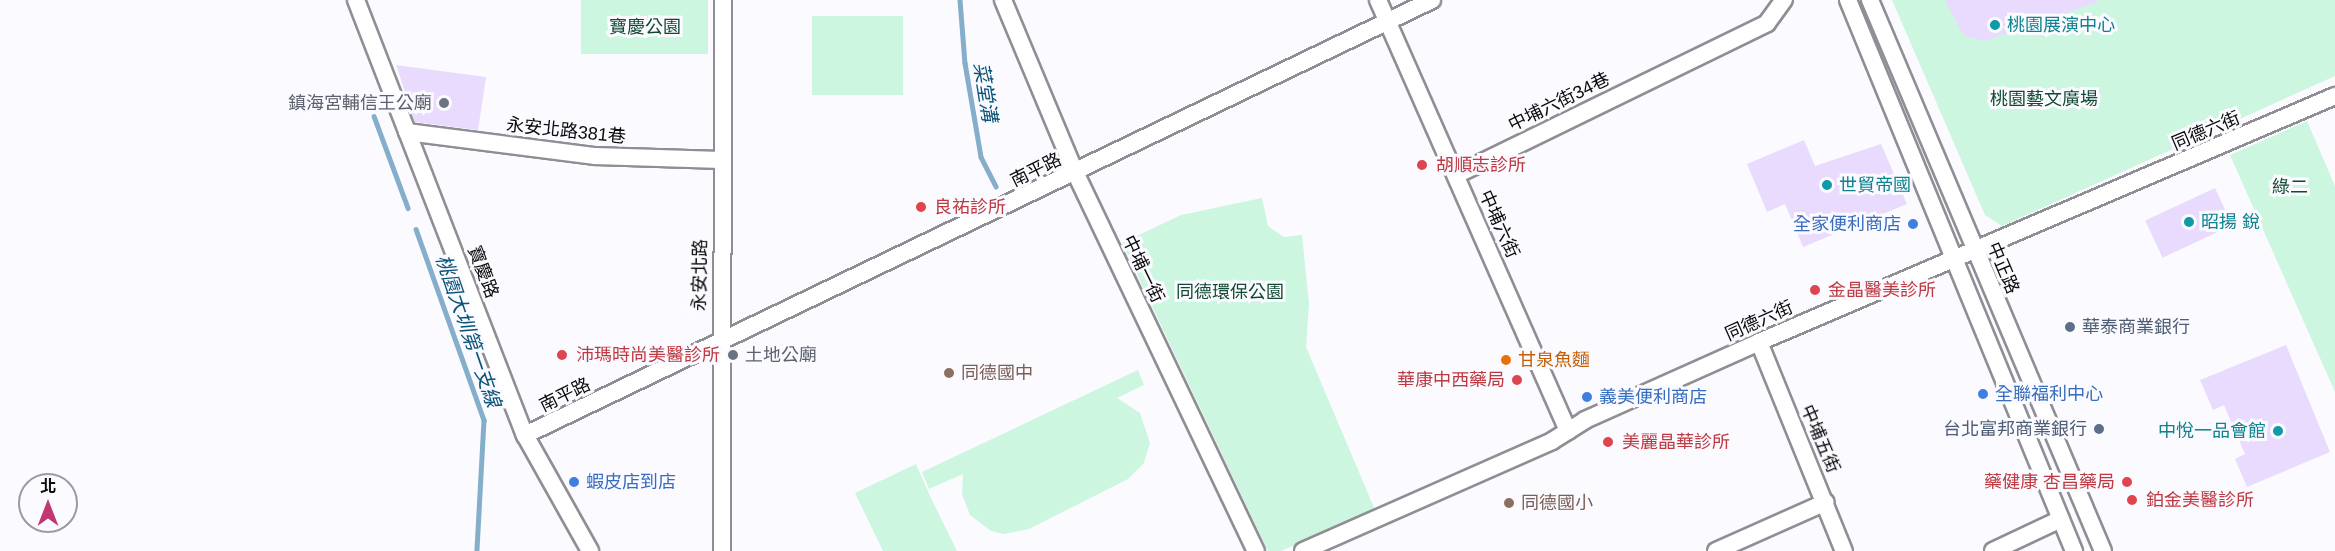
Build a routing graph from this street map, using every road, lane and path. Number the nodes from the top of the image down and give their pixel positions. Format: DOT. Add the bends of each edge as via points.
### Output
graph roads {
  1 [pos="356,0"];
  2 [pos="723,0"];
  3 [pos="1003,0"];
  4 [pos="1378,0"];
  5 [pos="1432,0"];
  6 [pos="1784,0"];
  7 [pos="1848,0"];
  8 [pos="1870,0"];
  9 [pos="1388,22"];
  10 [pos="2335,96"];
  11 [pos="407,132"];
  12 [pos="721,160"];
  13 [pos="1075,172"];
  14 [pos="1456,175"];
  15 [pos="1974,251"];
  16 [pos="1952,257"];
  17 [pos="1759,342"];
  18 [pos="719,344"];
  19 [pos="1568,431"];
  20 [pos="525,435"];
  21 [pos="1826,502"];
  22 [pos="2061,519"];
  23 [pos="591,551"];
  24 [pos="722,551"];
  25 [pos="1256,551"];
  26 [pos="1303,551"];
  27 [pos="1716,551"];
  28 [pos="1844,551"];
  29 [pos="1993,551"];
  30 [pos="2074,551"];
  31 [pos="2103,551"];
  1 -- 11 [label="street, 寶慶路"];
  2 -- 12 [label="street, 永安北路"];
  3 -- 13 [label="street, 中埔一街"];
  4 -- 9 [label="street, 中埔六街"];
  5 -- 9 [label="street, 南平路"];
  6 -- 14 [label="street, 中埔六街34巷" via="1767,23"];
  7 -- 16 [label="street"];
  8 -- 15 [label="street, 中正路"];
  9 -- 13 [label="street, 南平路"];
  9 -- 14 [label="street, 中埔六街"];
  10 -- 15 [label="street, 同德六街"];
  11 -- 12 [label="street, 永安北路381巷" via="595,156"];
  11 -- 20 [label="street, 寶慶路"];
  12 -- 18 [label="street, 永安北路"];
  13 -- 18 [label="street, 南平路"];
  13 -- 25 [label="street, 中埔一街"];
  14 -- 19 [label="street, 中埔六街"];
  15 -- 16 [label="street, 同德六街"];
  15 -- 31 [label="street, 中正路"];
  16 -- 17 [label="street, 同德六街"];
  16 -- 22 [label="street"];
  17 -- 19 [label="street, 同德六街"];
  17 -- 21 [label="street, 中埔五街"];
  18 -- 20 [label="street, 南平路"];
  18 -- 24 [label="street, 永安北路"];
  19 -- 26 [label="street, 同德六街"];
  20 -- 23 [label="street, 寶慶路"];
  21 -- 27 [label="street"];
  21 -- 28 [label="street, 中埔五街"];
  22 -- 29 [label="street"];
  22 -- 30 [label="street"];
}
